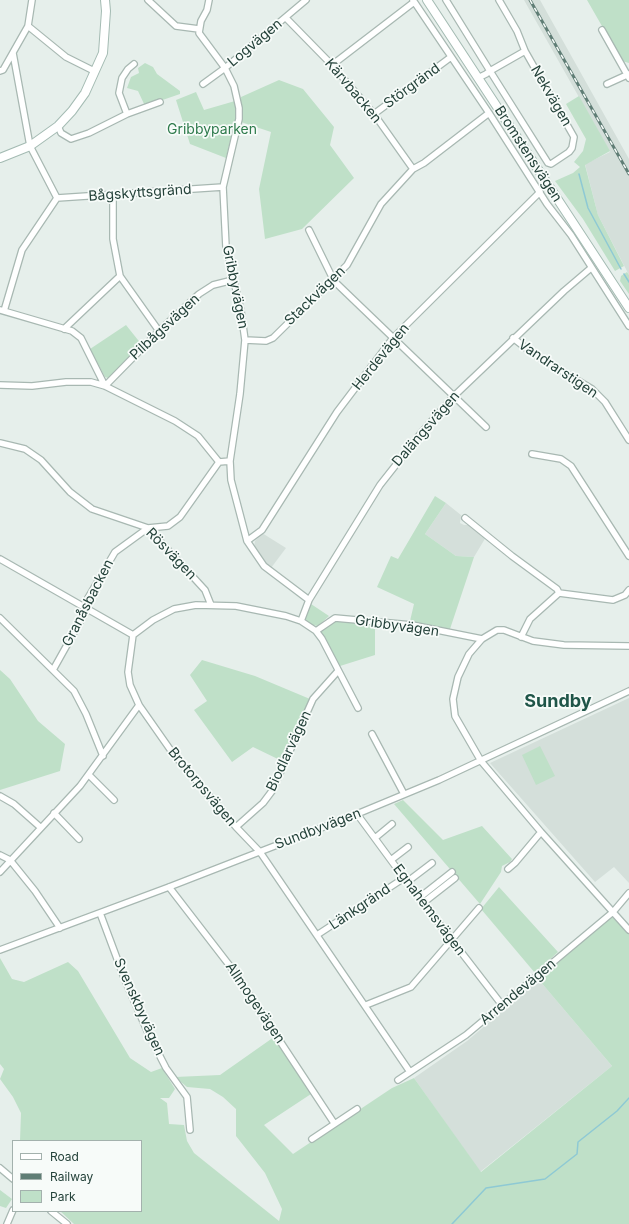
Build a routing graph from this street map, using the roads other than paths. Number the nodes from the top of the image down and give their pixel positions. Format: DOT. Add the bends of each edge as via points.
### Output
graph roads {
  1 [pos="32,0"];
  2 [pos="105,0"];
  3 [pos="148,0"];
  4 [pos="209,0"];
  5 [pos="306,0"];
  6 [pos="427,0"];
  7 [pos="446,0"];
  8 [pos="499,0"];
  9 [pos="413,1"];
  10 [pos="286,18"];
  11 [pos="28,26"];
  12 [pos="199,29"];
  13 [pos="602,30"];
  14 [pos="525,51"];
  15 [pos="13,53"];
  16 [pos="451,57"];
  17 [pos="134,64"];
  18 [pos="332,65"];
  19 [pos="225,68"];
  20 [pos="0,71"];
  21 [pos="94,71"];
  22 [pos="490,71"];
  23 [pos="628,76"];
  24 [pos="478,78"];
  25 [pos="203,84"];
  26 [pos="607,84"];
  27 [pos="160,102"];
  28 [pos="489,113"];
  29 [pos="127,114"];
  30 [pos="374,114"];
  31 [pos="58,126"];
  32 [pos="30,146"];
  33 [pos="0,158"];
  34 [pos="413,169"];
  35 [pos="224,187"];
  36 [pos="540,192"];
  37 [pos="113,194"];
  38 [pos="57,198"];
  39 [pos="308,230"];
  40 [pos="591,268"];
  41 [pos="120,276"];
  42 [pos="233,280"];
  43 [pos="334,281"];
  44 [pos="629,308"];
  45 [pos="2,310"];
  46 [pos="629,326"];
  47 [pos="64,329"];
  48 [pos="159,330"];
  49 [pos="393,338"];
  50 [pos="513,338"];
  51 [pos="244,340"];
  52 [pos="0,384"];
  53 [pos="105,386"];
  54 [pos="454,396"];
  55 [pos="486,427"];
  56 [pos="629,440"];
  57 [pos="0,443"];
  58 [pos="532,454"];
  59 [pos="230,461"];
  60 [pos="219,462"];
  61 [pos="465,518"];
  62 [pos="148,528"];
  63 [pos="246,541"];
  64 [pos="629,556"];
  65 [pos="0,559"];
  66 [pos="629,590"];
  67 [pos="559,593"];
  68 [pos="309,600"];
  69 [pos="211,605"];
  70 [pos="86,607"];
  71 [pos="0,618"];
  72 [pos="301,622"];
  73 [pos="316,631"];
  74 [pos="133,635"];
  75 [pos="522,637"];
  76 [pos="482,639"];
  77 [pos="629,646"];
  78 [pos="53,670"];
  79 [pos="338,671"];
  80 [pos="629,691"];
  81 [pos="139,705"];
  82 [pos="358,708"];
  83 [pos="372,734"];
  84 [pos="103,756"];
  85 [pos="481,761"];
  86 [pos="88,775"];
  87 [pos="404,794"];
  88 [pos="0,796"];
  89 [pos="114,800"];
  90 [pos="54,813"];
  91 [pos="358,814"];
  92 [pos="392,824"];
  93 [pos="40,827"];
  94 [pos="236,828"];
  95 [pos="541,832"];
  96 [pos="375,838"];
  97 [pos="79,839"];
  98 [pos="408,847"];
  99 [pos="260,852"];
  100 [pos="0,855"];
  101 [pos="10,860"];
  102 [pos="391,860"];
  103 [pos="432,862"];
  104 [pos="508,869"];
  105 [pos="0,872"];
  106 [pos="405,880"];
  107 [pos="169,887"];
  108 [pos="629,893"];
  109 [pos="419,898"];
  110 [pos="424,903"];
  111 [pos="479,908"];
  112 [pos="613,912"];
  113 [pos="100,913"];
  114 [pos="60,928"];
  115 [pos="629,930"];
  116 [pos="317,935"];
  117 [pos="451,939"];
  118 [pos="0,950"];
  119 [pos="366,1005"];
  120 [pos="502,1005"];
  121 [pos="410,1072"];
  122 [pos="398,1080"];
  123 [pos="357,1109"];
  124 [pos="334,1123"];
  125 [pos="190,1130"];
  126 [pos="312,1139"];
  127 [pos="0,1168"];
  128 [pos="12,1178"];
  129 [pos="12,1212"];
  130 [pos="52,1212"];
  131 [pos="7,1224"];
  132 [pos="68,1224"];
  1 -- 11 [label="street"];
  2 -- 21 [label="street" via="103,53"];
  3 -- 12 [label="street" via="176,26"];
  4 -- 12 [label="street"];
  5 -- 10 [label="street, Logvägen"];
  6 -- 24 [label="street, Bromstensvägen"];
  7 -- 22 [label="street, Nekvägen"];
  8 -- 14 [label="street, Nekvägen" via="523,42"];
  9 -- 16 [label="street"];
  9 -- 18 [label="street"];
  10 -- 18 [label="street, Kärvbacken"];
  10 -- 19 [label="street, Logvägen"];
  11 -- 15 [label="street"];
  11 -- 21 [label="street" via="66,57"];
  12 -- 19 [label="street, Gribbyvägen" via="199,33"];
  13 -- 23 [label="street"];
  14 -- 22 [label="street, Nekvägen"];
  14 -- 22 [label="street, Nekvägen" via="574,137 569,152 555,162 548,163"];
  15 -- 20 [label="street"];
  15 -- 32 [label="street"];
  16 -- 28 [label="street"];
  16 -- 30 [label="street, Störgränd"];
  17 -- 29 [label="street" via="122,78 119,93"];
  18 -- 30 [label="street, Kärvbacken"];
  19 -- 25 [label="street, Logvägen"];
  19 -- 35 [label="street, Gribbyvägen" via="234,86 240,108"];
  21 -- 31 [label="street" via="81,99"];
  22 -- 24 [label="street, Nekvägen"];
  23 -- 26 [label="street"];
  24 -- 44 [label="street, Bromstensvägen"];
  27 -- 29 [label="street"];
  28 -- 34 [label="street, Stackvägen" via="424,164"];
  28 -- 36 [label="street"];
  29 -- 31 [label="street" via="71,139 61,133"];
  30 -- 34 [label="street, Kärvbacken"];
  31 -- 32 [label="street"];
  32 -- 33 [label="street"];
  32 -- 38 [label="street"];
  34 -- 43 [label="street, Stackvägen" via="380,204 348,265"];
  35 -- 37 [label="street, Bågskyttsgränd"];
  35 -- 42 [label="street, Gribbyvägen" via="226,247"];
  36 -- 40 [label="street"];
  36 -- 49 [label="street, Herdevägen"];
  37 -- 38 [label="street, Bågskyttsgränd"];
  37 -- 41 [label="street" via="113,239"];
  38 -- 45 [label="street" via="22,250"];
  39 -- 43 [label="street"];
  40 -- 46 [label="street"];
  40 -- 50 [label="street, Dalängsvägen"];
  41 -- 47 [label="street"];
  41 -- 48 [label="street"];
  42 -- 48 [label="street, Pilbågsvägen" via="213,286 199,294"];
  42 -- 51 [label="street, Gribbyvägen" via="241,311"];
  43 -- 49 [label="street"];
  43 -- 51 [label="street, Stackvägen" via="307,303 273,338"];
  45 -- 47 [label="street"];
  47 -- 53 [label="street" via="81,338"];
  48 -- 53 [label="street, Pilbågsvägen"];
  49 -- 54 [label="street"];
  49 -- 63 [label="street, Herdevägen" via="337,412 262,530"];
  50 -- 54 [label="street, Dalängsvägen"];
  50 -- 56 [label="street, Vandrarstigen" via="535,355 592,389 605,402"];
  51 -- 59 [label="street, Gribbyvägen" via="240,394"];
  52 -- 53 [label="street" via="32,386 91,382"];
  53 -- 60 [label="street" via="198,436"];
  54 -- 55 [label="street"];
  54 -- 68 [label="street, Dalängsvägen" via="383,480"];
  57 -- 62 [label="street, Rösvägen" via="25,449 41,460 70,492 92,509"];
  58 -- 64 [label="street" via="561,459 570,466"];
  59 -- 60 [label="street"];
  59 -- 63 [label="street, Gribbyvägen" via="231,480"];
  60 -- 62 [label="street" via="180,517 168,526"];
  61 -- 67 [label="street"];
  62 -- 69 [label="street, Rösvägen" via="205,590"];
  62 -- 70 [label="street, Granåsbacken" via="115,552 85,603"];
  63 -- 68 [label="street, Gribbyvägen" via="264,566"];
  65 -- 70 [label="street"];
  66 -- 67 [label="street" via="625,595 613,600"];
  67 -- 75 [label="street" via="530,620"];
  68 -- 72 [label="street, Dalängsvägen"];
  69 -- 72 [label="street" via="236,606 286,616"];
  69 -- 74 [label="street" via="174,609"];
  70 -- 74 [label="street"];
  70 -- 78 [label="street, Granåsbacken"];
  71 -- 78 [label="street"];
  72 -- 73 [label="street"];
  73 -- 76 [label="street, Gribbyvägen" via="335,618 412,625"];
  73 -- 79 [label="street"];
  74 -- 81 [label="street, Brotorpsvägen" via="128,672 130,685"];
  75 -- 76 [label="street" via="499,629"];
  75 -- 77 [label="street" via="564,645"];
  76 -- 85 [label="street" via="469,654 458,677 452,699 455,716"];
  78 -- 84 [label="street" via="74,690"];
  79 -- 82 [label="street"];
  79 -- 94 [label="street, Biodlarvägen" via="313,699 272,791"];
  80 -- 85 [label="street, Sundbyvägen"];
  81 -- 84 [label="street"];
  81 -- 94 [label="street, Brotorpsvägen" via="174,755"];
  83 -- 87 [label="street"];
  84 -- 86 [label="street"];
  85 -- 87 [label="street, Sundbyvägen"];
  85 -- 95 [label="street"];
  86 -- 89 [label="street"];
  86 -- 90 [label="street"];
  87 -- 91 [label="street, Sundbyvägen"];
  88 -- 93 [label="street" via="14,804"];
  90 -- 93 [label="street"];
  90 -- 97 [label="street"];
  91 -- 96 [label="street, Egnahemsvägen"];
  91 -- 99 [label="street, Sundbyvägen"];
  92 -- 96 [label="street"];
  93 -- 101 [label="street"];
  94 -- 99 [label="street, Brotorpsvägen"];
  95 -- 104 [label="street"];
  95 -- 112 [label="street"];
  96 -- 102 [label="street, Egnahemsvägen"];
  98 -- 102 [label="street"];
  99 -- 107 [label="street, Sundbyvägen"];
  99 -- 116 [label="street, Brotorpsvägen"];
  100 -- 101 [label="street"];
  101 -- 105 [label="street"];
  101 -- 114 [label="street" via="39,896"];
  102 -- 106 [label="street, Egnahemsvägen"];
  103 -- 106 [label="street, Länkgränd"];
  106 -- 109 [label="street, Egnahemsvägen"];
  106 -- 116 [label="street, Länkgränd"];
  107 -- 113 [label="street, Sundbyvägen"];
  107 -- 124 [label="street, Allmogevägen" via="233,970"];
  108 -- 112 [label="street, Arrendevägen"];
  109 -- 110 [label="street, Egnahemsvägen"];
  109 -- 110 [label="street" via="454,875"];
  110 -- 117 [label="street, Egnahemsvägen"];
  111 -- 117 [label="street"];
  112 -- 115 [label="street"];
  112 -- 120 [label="street, Arrendevägen"];
  113 -- 114 [label="street, Sundbyvägen"];
  113 -- 125 [label="street, Svenskbyvägen" via="148,1033 166,1068 187,1097"];
  114 -- 118 [label="street, Sundbyvägen"];
  116 -- 119 [label="street, Brotorpsvägen"];
  117 -- 119 [label="street" via="411,987"];
  117 -- 120 [label="street, Egnahemsvägen"];
  119 -- 121 [label="street, Brotorpsvägen"];
  120 -- 121 [label="street, Arrendevägen" via="466,1035"];
  121 -- 122 [label="street, Arrendevägen"];
  123 -- 124 [label="street"];
  124 -- 126 [label="street"];
  127 -- 128 [label="street"];
  129 -- 131 [label="street"];
  130 -- 132 [label="street"];
}
